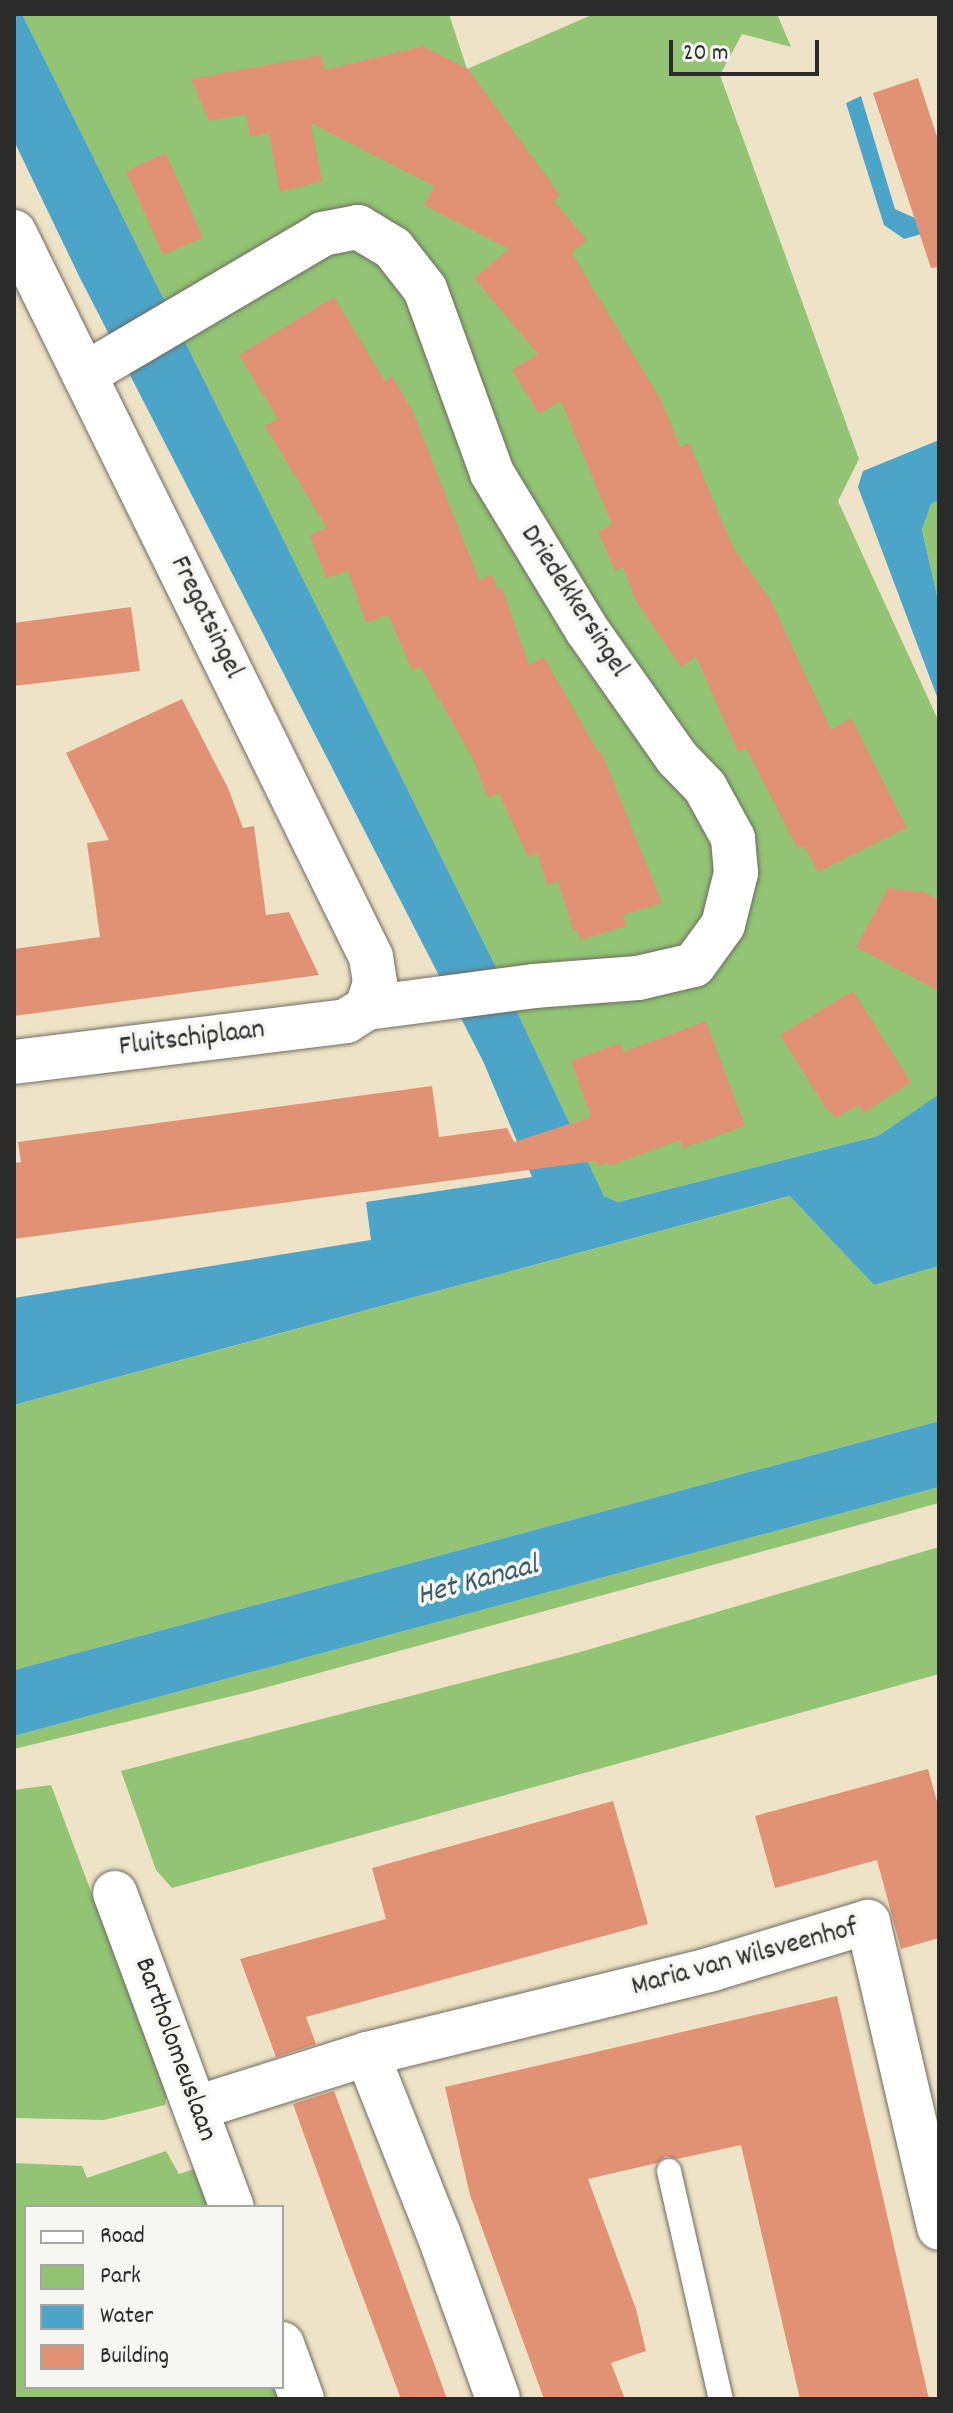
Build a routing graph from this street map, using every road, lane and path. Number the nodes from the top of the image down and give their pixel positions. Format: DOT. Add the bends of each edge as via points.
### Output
graph roads {
  1 [pos="14,232"];
  2 [pos="89,372"];
  3 [pos="367,1008"];
  4 [pos="14,1062"];
  5 [pos="115,1893"];
  6 [pos="367,2054"];
  7 [pos="196,2108"];
  8 [pos="669,2171"];
  9 [pos="231,2205"];
  10 [pos="939,2228"];
  11 [pos="284,2350"];
  12 [pos="302,2399"];
  13 [pos="498,2399"];
  14 [pos="721,2399"];
  1 -- 2 [label="street, Fregatsingel"];
  2 -- 3 [label="street, Fregatsingel" via="371,957 375,983"];
  2 -- 3 [label="street, Driedekkersingel" via="323,234 358,227 393,248 425,289 492,473 587,630 677,758 705,787 733,838 736,873 723,925 694,965 638,978"];
  3 -- 4 [label="street, Fluitschiplaan" via="346,1021"];
  5 -- 7 [label="street, Bartholomeuslaan"];
  6 -- 7 [label="street, Maria van Wilsveenhof"];
  6 -- 10 [label="street, Maria van Wilsveenhof" via="712,1969 868,1922"];
  6 -- 13 [label="street"];
  7 -- 9 [label="street, Bartholomeuslaan"];
  8 -- 14 [label="lane"];
  11 -- 12 [label="street"];
}
